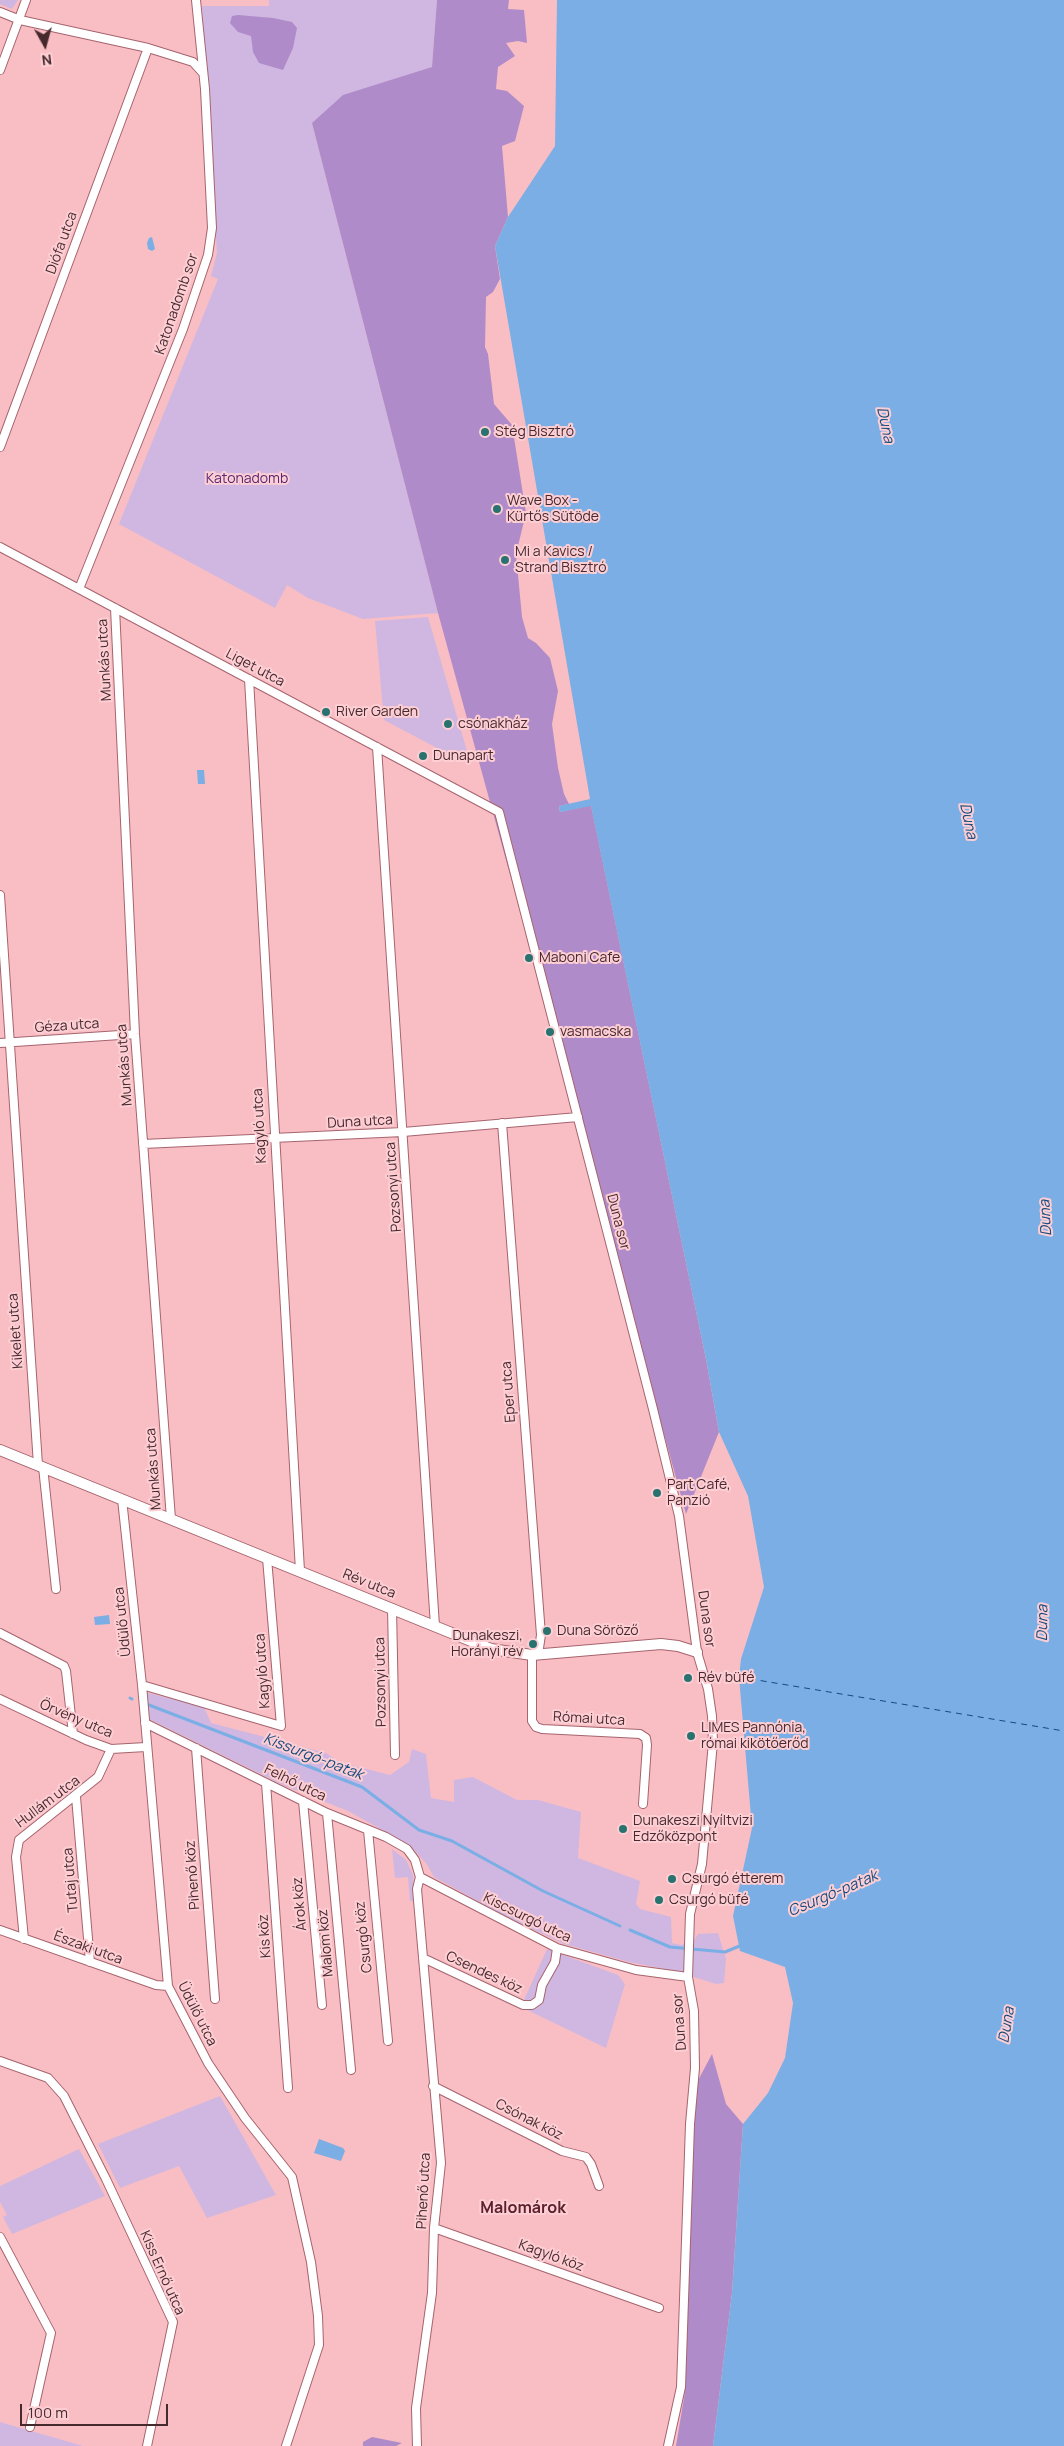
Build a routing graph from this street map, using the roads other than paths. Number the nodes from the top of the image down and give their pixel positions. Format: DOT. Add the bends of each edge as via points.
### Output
graph roads {
  1 [pos="26,0"];
  2 [pos="196,0"];
  3 [pos="0,12"];
  4 [pos="20,20"];
  5 [pos="148,48"];
  6 [pos="201,56"];
  7 [pos="193,62"];
  8 [pos="0,70"];
  9 [pos="202,72"];
  10 [pos="0,447"];
  11 [pos="0,547"];
  12 [pos="79,589"];
  13 [pos="115,608"];
  14 [pos="248,679"];
  15 [pos="377,747"];
  16 [pos="499,812"];
  17 [pos="0,895"];
  18 [pos="135,1034"];
  19 [pos="9,1042"];
  20 [pos="0,1043"];
  21 [pos="578,1117"];
  22 [pos="502,1123"];
  23 [pos="402,1132"];
  24 [pos="274,1139"];
  25 [pos="143,1144"];
  26 [pos="0,1450"];
  27 [pos="41,1466"];
  28 [pos="122,1499"];
  29 [pos="171,1519"];
  30 [pos="267,1558"];
  31 [pos="300,1571"];
  32 [pos="56,1588"];
  33 [pos="392,1608"];
  34 [pos="435,1626"];
  35 [pos="0,1633"];
  36 [pos="697,1652"];
  37 [pos="532,1655"];
  38 [pos="142,1685"];
  39 [pos="0,1699"];
  40 [pos="145,1723"];
  41 [pos="73,1734"];
  42 [pos="146,1747"];
  43 [pos="196,1748"];
  44 [pos="111,1749"];
  45 [pos="395,1755"];
  46 [pos="266,1783"];
  47 [pos="76,1796"];
  48 [pos="303,1801"];
  49 [pos="642,1804"];
  50 [pos="326,1813"];
  51 [pos="368,1830"];
  52 [pos="420,1877"];
  53 [pos="0,1930"];
  54 [pos="24,1939"];
  55 [pos="556,1948"];
  56 [pos="422,1958"];
  57 [pos="90,1962"];
  58 [pos="688,1977"];
  59 [pos="168,1986"];
  60 [pos="216,1999"];
  61 [pos="322,2005"];
  62 [pos="388,2041"];
  63 [pos="0,2061"];
  64 [pos="350,2070"];
  65 [pos="433,2086"];
  66 [pos="288,2088"];
  67 [pos="599,2186"];
  68 [pos="434,2228"];
  69 [pos="0,2237"];
  70 [pos="659,2308"];
  71 [pos="30,2427"];
  72 [pos="147,2446"];
  73 [pos="286,2446"];
  74 [pos="417,2446"];
  75 [pos="668,2446"];
  1 -- 4 [label="street"];
  2 -- 6 [label="street, Katonadomb sor"];
  3 -- 4 [label="street"];
  4 -- 5 [label="street"];
  4 -- 8 [label="street"];
  5 -- 7 [label="street"];
  5 -- 10 [label="street, Diófa utca"];
  6 -- 7 [label="street"];
  6 -- 9 [label="street, Katonadomb sor"];
  7 -- 9 [label="street"];
  9 -- 12 [label="street, Katonadomb sor" via="212,228 208,255 183,329"];
  11 -- 12 [label="street, Liget utca"];
  12 -- 13 [label="street, Liget utca"];
  13 -- 14 [label="street, Liget utca"];
  13 -- 18 [label="street, Munkás utca"];
  14 -- 15 [label="street, Liget utca"];
  14 -- 24 [label="street, Kagyló utca"];
  15 -- 16 [label="street, Liget utca"];
  15 -- 23 [label="street, Pozsonyi utca"];
  16 -- 21 [label="street, Duna sor"];
  17 -- 19 [label="street, Kikelet utca"];
  18 -- 19 [label="street, Géza utca"];
  18 -- 25 [label="street, Munkás utca"];
  19 -- 20 [label="street, Géza utca"];
  19 -- 27 [label="street, Kikelet utca"];
  21 -- 22 [label="street, Duna utca"];
  21 -- 36 [label="street, Duna sor" via="679,1516"];
  22 -- 23 [label="street, Duna utca"];
  22 -- 37 [label="street, Eper utca" via="541,1635 539,1648"];
  23 -- 24 [label="street, Duna utca"];
  23 -- 34 [label="street, Pozsonyi utca"];
  24 -- 25 [label="street, Duna utca"];
  24 -- 31 [label="street, Kagyló utca"];
  25 -- 29 [label="street, Munkás utca"];
  26 -- 27 [label="street, Rév utca"];
  27 -- 28 [label="street, Rév utca"];
  27 -- 32 [label="street"];
  28 -- 29 [label="street, Rév utca"];
  28 -- 38 [label="street, Üdülő utca"];
  29 -- 30 [label="street, Rév utca"];
  30 -- 31 [label="street, Rév utca"];
  30 -- 38 [label="street, Kagyló utca" via="281,1726"];
  31 -- 33 [label="street, Rév utca"];
  33 -- 34 [label="street, Rév utca"];
  33 -- 45 [label="street, Pozsonyi utca"];
  34 -- 37 [label="street, Rév utca" via="490,1649"];
  35 -- 41 [label="street" via="64,1666"];
  36 -- 37 [label="street, Rév utca" via="662,1644"];
  36 -- 58 [label="street, Duna sor" via="708,1689 713,1742 702,1864 690,1914"];
  37 -- 49 [label="street, Római utca" via="532,1721 536,1726 542,1730 640,1734 646,1738"];
  38 -- 40 [label="street, Üdülő utca"];
  39 -- 41 [label="street, Örvény utca"];
  40 -- 42 [label="street, Üdülő utca"];
  40 -- 43 [label="street, Felhő utca"];
  41 -- 44 [label="street, Örvény utca"];
  42 -- 44 [label="street, Örvény utca"];
  42 -- 59 [label="street, Üdülő utca"];
  43 -- 46 [label="street, Felhő utca"];
  43 -- 60 [label="street, Pihenő köz"];
  44 -- 47 [label="street, Hullám utca" via="98,1777"];
  46 -- 48 [label="street, Felhő utca"];
  46 -- 66 [label="street, Kis köz"];
  47 -- 54 [label="street, Hullám utca" via="19,1840 16,1857"];
  47 -- 57 [label="street, Tutaj utca"];
  48 -- 50 [label="street, Felhő utca"];
  48 -- 61 [label="street, Árok köz"];
  50 -- 51 [label="street, Felhő utca"];
  50 -- 64 [label="street, Malom köz"];
  51 -- 52 [label="street, Felhő utca" via="406,1849 415,1860"];
  51 -- 62 [label="street, Csurgó köz"];
  52 -- 55 [label="street, Kiscsurgó utca"];
  52 -- 56 [label="street, Pihenő utca" via="417,1889"];
  53 -- 54 [label="street, Északi utca"];
  54 -- 57 [label="street, Északi utca"];
  55 -- 56 [label="street, Csendes köz" via="555,1962 542,1985 539,2000 532,2005 523,2005"];
  55 -- 58 [label="street, Kiscsurgó utca" via="619,1966"];
  56 -- 65 [label="street, Pihenő utca"];
  57 -- 59 [label="street, Északi utca" via="156,1985"];
  58 -- 75 [label="street, Duna sor" via="694,2011 695,2068 690,2124 681,2387"];
  59 -- 73 [label="street, Üdülő utca" via="208,2063 245,2118 284,2164 296,2188 311,2262 319,2345"];
  63 -- 72 [label="street, Kiss Ernő utca" via="48,2078 58,2086 172,2322"];
  65 -- 67 [label="street, Csónak köz" via="562,2151 586,2157 592,2164"];
  65 -- 68 [label="street, Pihenő utca" via="441,2163"];
  68 -- 70 [label="street, Kagyló köz"];
  68 -- 74 [label="street, Pihenő utca" via="432,2293 416,2408"];
  69 -- 71 [label="street" via="51,2334"];
}
